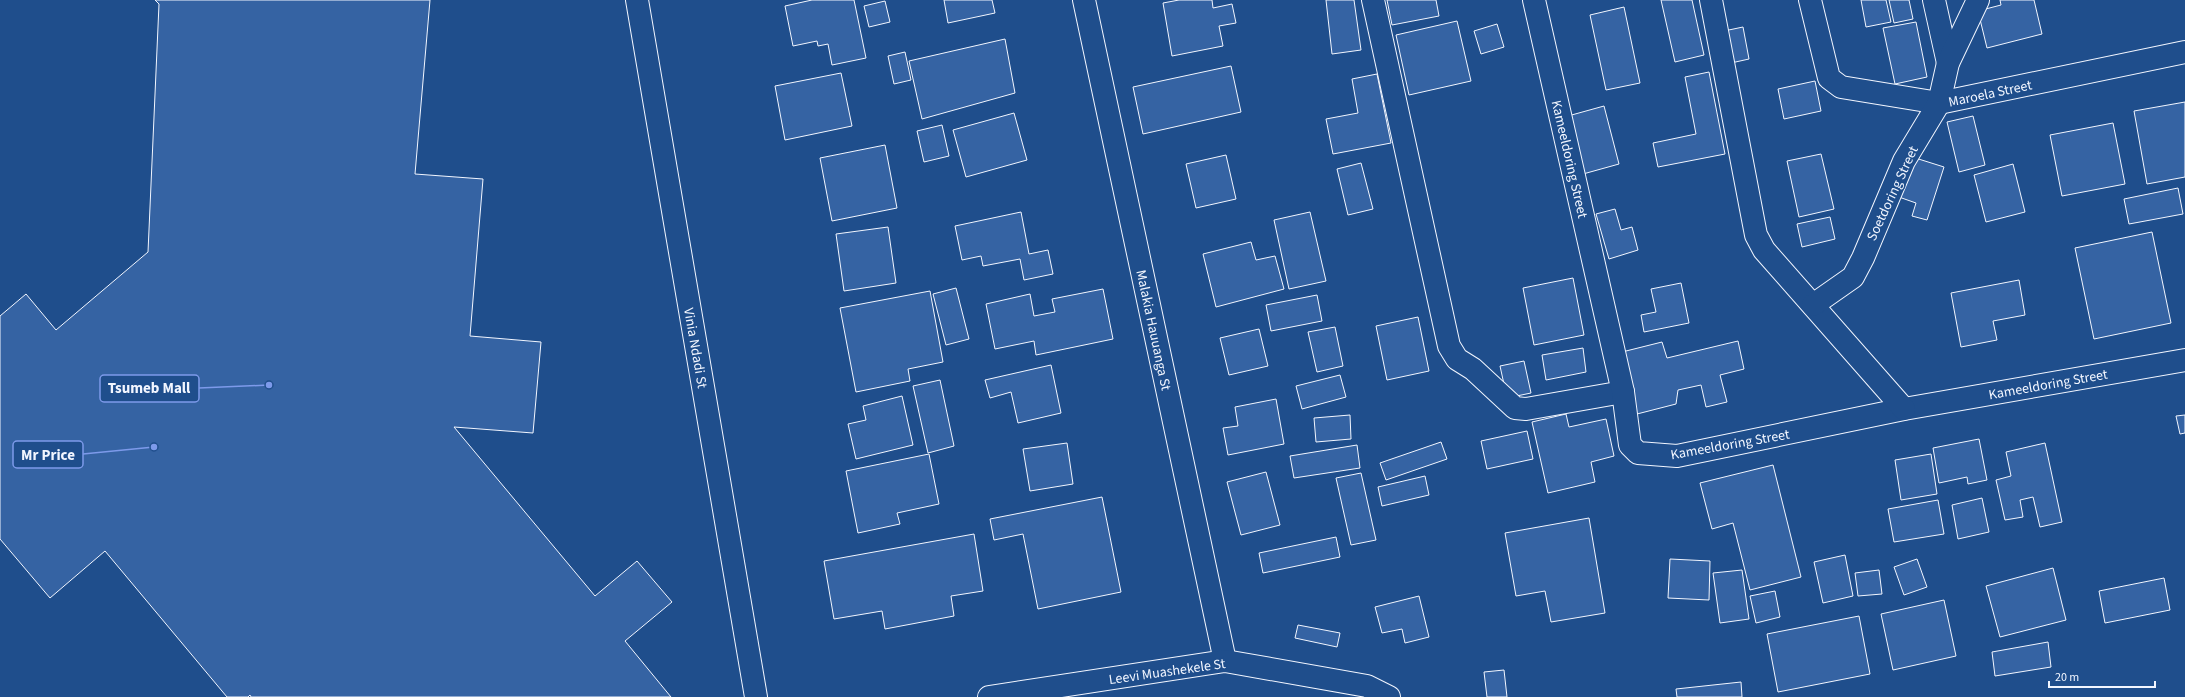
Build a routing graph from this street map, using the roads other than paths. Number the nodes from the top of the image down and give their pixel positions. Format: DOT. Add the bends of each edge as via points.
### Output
graph roads {
  1 [pos="637,0"];
  2 [pos="1084,0"];
  3 [pos="1373,0"];
  4 [pos="1534,0"];
  5 [pos="1711,0"];
  6 [pos="1810,0"];
  7 [pos="1934,0"];
  8 [pos="1978,0"];
  9 [pos="2185,52"];
  10 [pos="1948,63"];
  11 [pos="1939,103"];
  12 [pos="1813,305"];
  13 [pos="2185,360"];
  14 [pos="1623,392"];
  15 [pos="1904,409"];
  16 [pos="1225,660"];
  17 [pos="756,697"];
  18 [pos="989,697"];
  19 [pos="1389,697"];
  1 -- 17 [label="street, Vinia Ndadi St"];
  2 -- 16 [label="street, Malakia Hauuanga St"];
  3 -- 14 [label="street" via="1449,346 1457,359 1473,369 1516,408 1526,409"];
  4 -- 14 [label="street, Kameeldoring Street"];
  5 -- 12 [label="street" via="1756,235 1764,250"];
  6 -- 11 [label="street, Maroela Street" via="1829,78 1841,87"];
  7 -- 10 [label="street"];
  8 -- 10 [label="street, Soetdoring Street"];
  9 -- 11 [label="street, Maroela Street"];
  10 -- 11 [label="street, Soetdoring Street"];
  11 -- 12 [label="street, Soetdoring Street" via="1904,161 1863,258 1852,277"];
  12 -- 15 [label="street"];
  13 -- 15 [label="street, Kameeldoring Street"];
  14 -- 15 [label="street, Kameeldoring Street" via="1630,445 1638,453 1654,455 1677,456"];
  16 -- 18 [label="street, Leevi Muashekele St"];
  16 -- 19 [label="street, Leevi Muashekele St" via="1367,686"];
}
